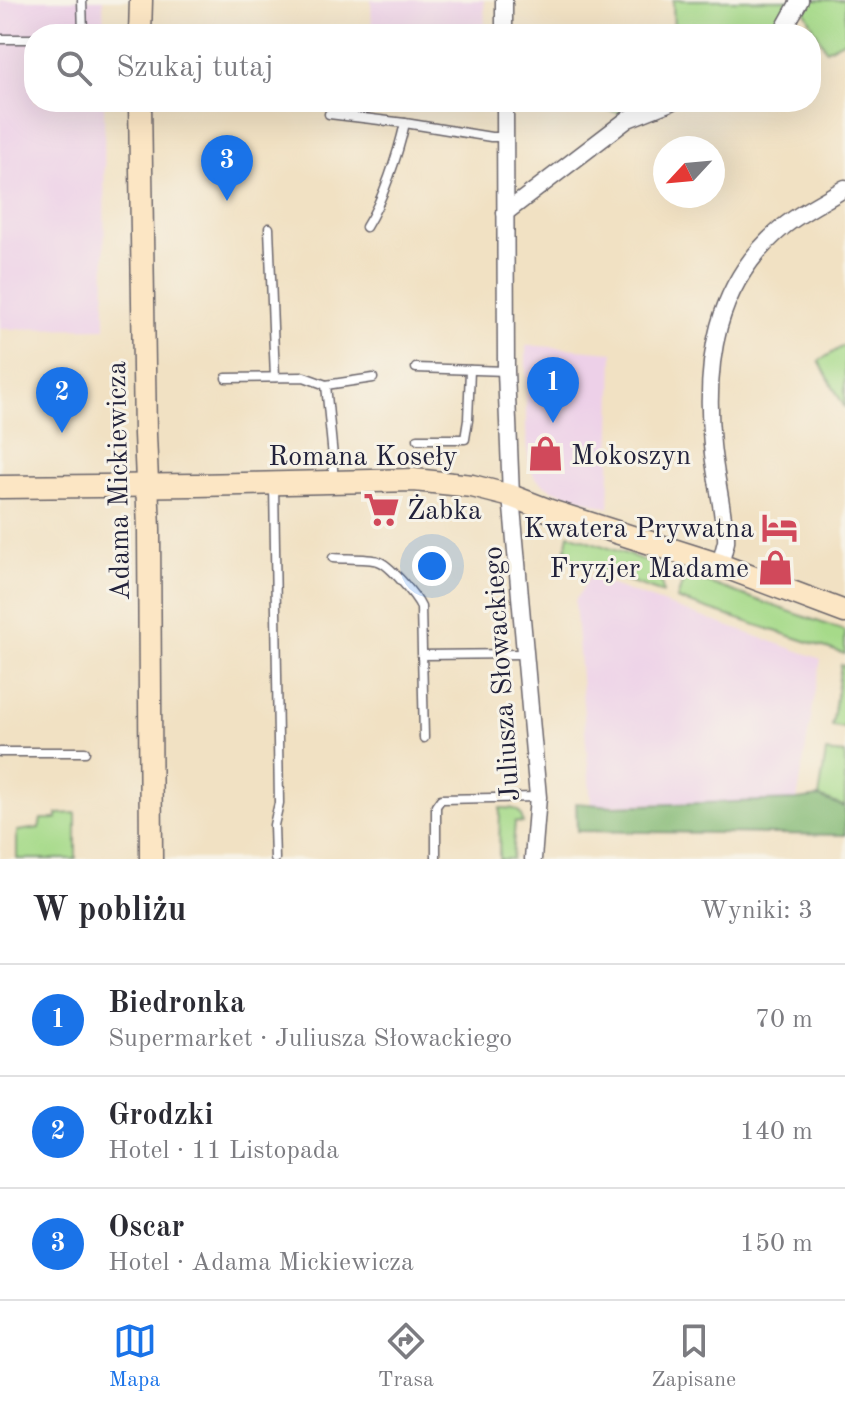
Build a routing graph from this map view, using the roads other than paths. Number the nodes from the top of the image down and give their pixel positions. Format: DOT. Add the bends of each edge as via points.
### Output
graph roads {
  1 [pos="82,0"];
  2 [pos="141,0"];
  3 [pos="504,0"];
  4 [pos="800,0"];
  5 [pos="83,24"];
  6 [pos="140,24"];
  7 [pos="504,24"];
  8 [pos="787,24"];
  9 [pos="0,39"];
  10 [pos="24,39"];
  11 [pos="140,112"];
  12 [pos="505,112"];
  13 [pos="646,112"];
  14 [pos="329,114"];
  15 [pos="405,123"];
  16 [pos="505,137"];
  17 [pos="845,188"];
  18 [pos="505,213"];
  19 [pos="366,227"];
  20 [pos="269,228"];
  21 [pos="416,368"];
  22 [pos="470,370"];
  23 [pos="506,371"];
  24 [pos="275,377"];
  25 [pos="226,378"];
  26 [pos="373,378"];
  27 [pos="326,385"];
  28 [pos="418,439"];
  29 [pos="333,482"];
  30 [pos="274,483"];
  31 [pos="147,485"];
  32 [pos="0,487"];
  33 [pos="511,496"];
  34 [pos="333,558"];
  35 [pos="720,565"];
  36 [pos="842,606"];
  37 [pos="525,654"];
  38 [pos="423,655"];
  39 [pos="424,738"];
  40 [pos="0,752"];
  41 [pos="85,752"];
  42 [pos="538,797"];
  43 [pos="151,859"];
  44 [pos="275,859"];
  45 [pos="436,859"];
  46 [pos="533,859"];
  1 -- 5 [label="lane"];
  2 -- 6 [label="street"];
  3 -- 7 [label="street"];
  4 -- 8 [label="street"];
  9 -- 10 [label="lane"];
  11 -- 31 [label="street, Adama Mickiewicza"];
  12 -- 16 [label="street, Juliusza Słowackiego"];
  13 -- 18 [label="street" via="628,119"];
  14 -- 15 [label="lane"];
  15 -- 16 [label="lane"];
  15 -- 19 [label="lane"];
  16 -- 18 [label="street, Juliusza Słowackiego"];
  17 -- 35 [label="street" via="771,238 747,266 719,323 709,397 726,539"];
  18 -- 23 [label="street, Juliusza Słowackiego"];
  20 -- 24 [label="lane"];
  21 -- 22 [label="lane"];
  22 -- 23 [label="lane"];
  22 -- 28 [label="lane" via="465,439"];
  23 -- 33 [label="street, Juliusza Słowackiego"];
  24 -- 25 [label="lane"];
  24 -- 27 [label="lane" via="304,377"];
  26 -- 27 [label="lane"];
  27 -- 29 [label="lane"];
  29 -- 30 [label="street, Romana Koseły"];
  29 -- 33 [label="street, Romana Koseły" via="414,480"];
  30 -- 31 [label="street, Romana Koseły"];
  30 -- 44 [label="lane" via="279,803"];
  31 -- 32 [label="street, Romana Koseły"];
  31 -- 43 [label="street, Adama Mickiewicza"];
  33 -- 35 [label="street, Romana Koseły"];
  33 -- 37 [label="street, Juliusza Słowackiego"];
  34 -- 38 [label="lane" via="378,561 418,600"];
  35 -- 36 [label="street, Romana Koseły"];
  37 -- 38 [label="lane"];
  37 -- 42 [label="street, Juliusza Słowackiego"];
  38 -- 39 [label="lane"];
  40 -- 41 [label="lane"];
  42 -- 45 [label="lane" via="441,799 436,806"];
  42 -- 46 [label="street, Juliusza Słowackiego"];
}
